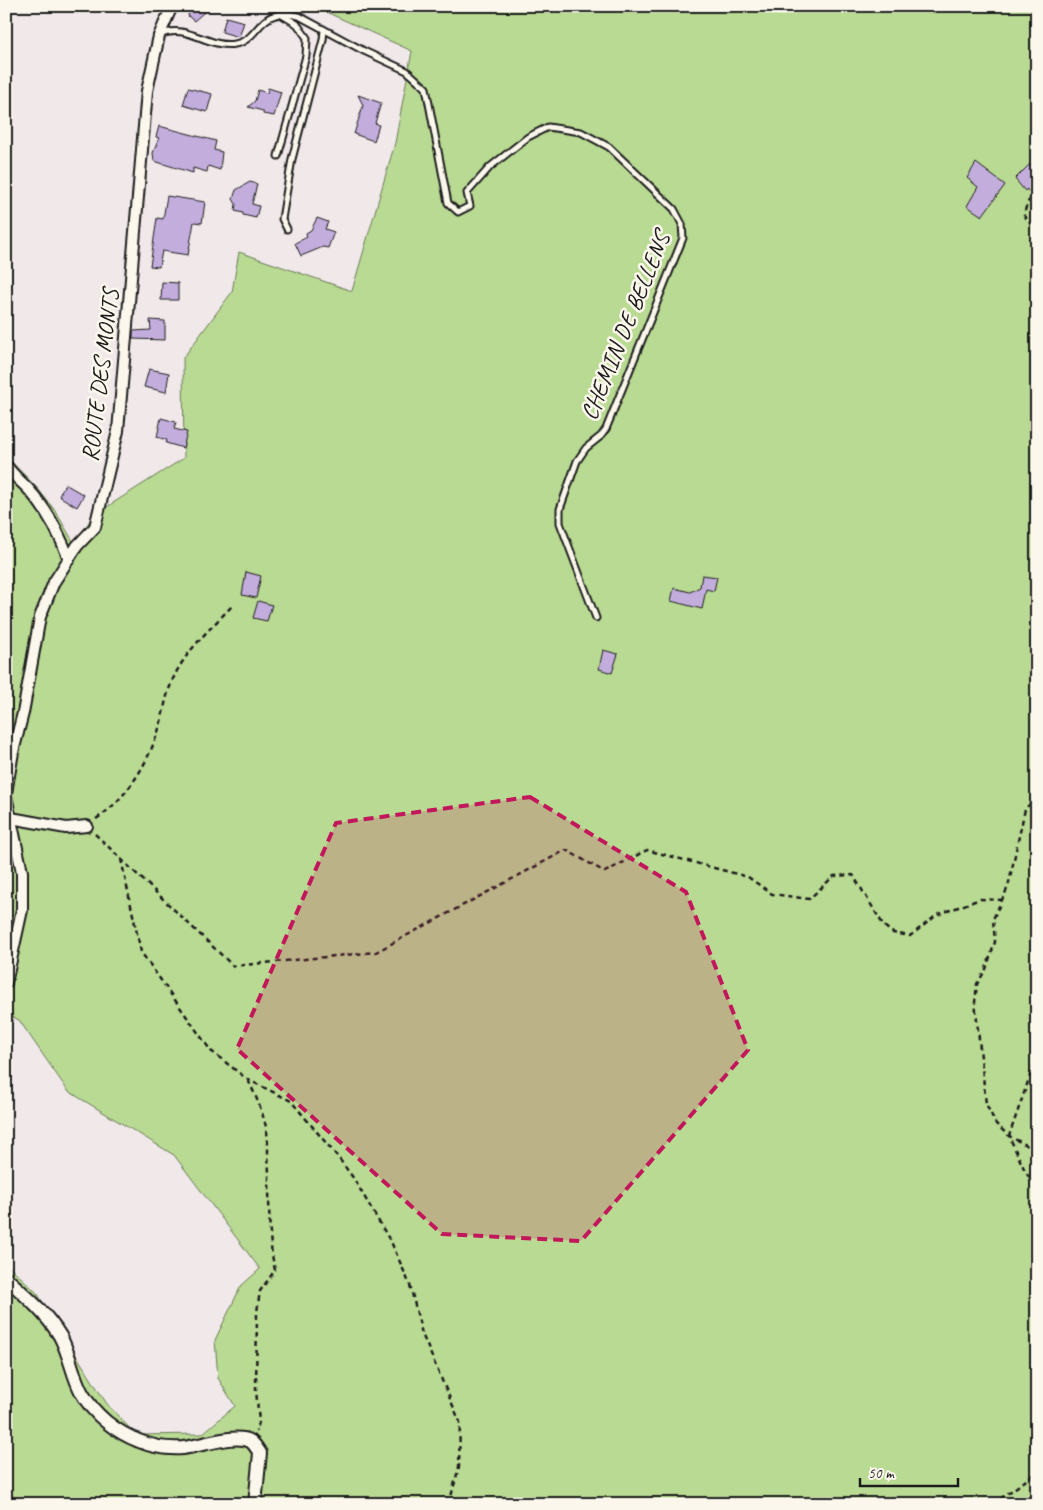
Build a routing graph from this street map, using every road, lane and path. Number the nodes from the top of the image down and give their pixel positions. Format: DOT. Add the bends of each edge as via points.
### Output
graph roads {
  1 [pos="172,6"];
  2 [pos="274,16"];
  3 [pos="324,30"];
  4 [pos="159,36"];
  5 [pos="278,156"];
  6 [pos="1037,192"];
  7 [pos="1037,223"];
  8 [pos="287,229"];
  9 [pos="6,465"];
  10 [pos="68,559"];
  11 [pos="232,606"];
  12 [pos="596,618"];
  13 [pos="6,795"];
  14 [pos="1037,798"];
  15 [pos="11,818"];
  16 [pos="86,826"];
  17 [pos="120,857"];
  18 [pos="1002,900"];
  19 [pos="6,982"];
  20 [pos="1037,1056"];
  21 [pos="247,1079"];
  22 [pos="1009,1136"];
  23 [pos="1037,1150"];
  24 [pos="1037,1186"];
  25 [pos="6,1278"];
  26 [pos="252,1442"];
  27 [pos="1037,1471"];
  28 [pos="255,1504"];
  29 [pos="449,1504"];
  30 [pos="993,1504"];
  1 -- 4 [label="street, ROUTE DES MONTS"];
  2 -- 3 [label="lane, CHEMIN DE BELLENS" via="288,13"];
  2 -- 4 [label="lane" via="264,20 245,41 237,44 228,45 184,32 169,31"];
  2 -- 5 [label="lane" via="282,15 297,24 307,38 306,56"];
  3 -- 8 [label="lane" via="292,159 282,219"];
  3 -- 12 [label="lane, CHEMIN DE BELLENS" via="407,71 426,88 448,203 458,212 470,206 467,193 490,167 528,137 548,127 580,132 610,147 674,209 682,224 683,238 606,428 577,461 560,509 560,523"];
  4 -- 10 [label="street, ROUTE DES MONTS" via="146,91 118,431 95,527"];
  6 -- 7 [label="path" via="1027,203 1024,215 1030,222"];
  9 -- 10 [label="street" via="32,492 58,532"];
  10 -- 13 [label="street, ROUTE DES MONTS" via="54,582 40,617"];
  11 -- 16 [label="path" via="182,662 171,684 148,756 131,787 106,813"];
  13 -- 15 [label="street, ROUTE DES MONTS"];
  14 -- 18 [label="path" via="1025,809 1008,887"];
  15 -- 16 [label="street" via="66,828"];
  15 -- 19 [label="street, ROUTE DES MONTS" via="22,872 22,910"];
  16 -- 17 [label="path"];
  17 -- 18 [label="path" via="233,966 376,952 566,850 605,872 647,850 748,877 772,894 809,898 834,876 853,875 884,926 893,933 910,936 936,914 980,899"];
  17 -- 21 [label="path" via="141,952 211,1051"];
  18 -- 22 [label="path" via="993,919 995,942 977,984 975,1002 986,1104 996,1124"];
  20 -- 22 [label="path"];
  21 -- 26 [label="path" via="266,1125 270,1249 275,1270 260,1291 257,1312 256,1404 259,1422"];
  21 -- 29 [label="path" via="291,1101 354,1179 392,1244 410,1285 422,1334 460,1422 459,1467"];
  22 -- 23 [label="path"];
  22 -- 24 [label="path" via="1026,1174"];
  25 -- 26 [label="street" via="39,1307 59,1335 82,1393 110,1425 152,1446 186,1447 240,1438"];
  26 -- 28 [label="street" via="260,1453"];
  27 -- 30 [label="path"];
}
